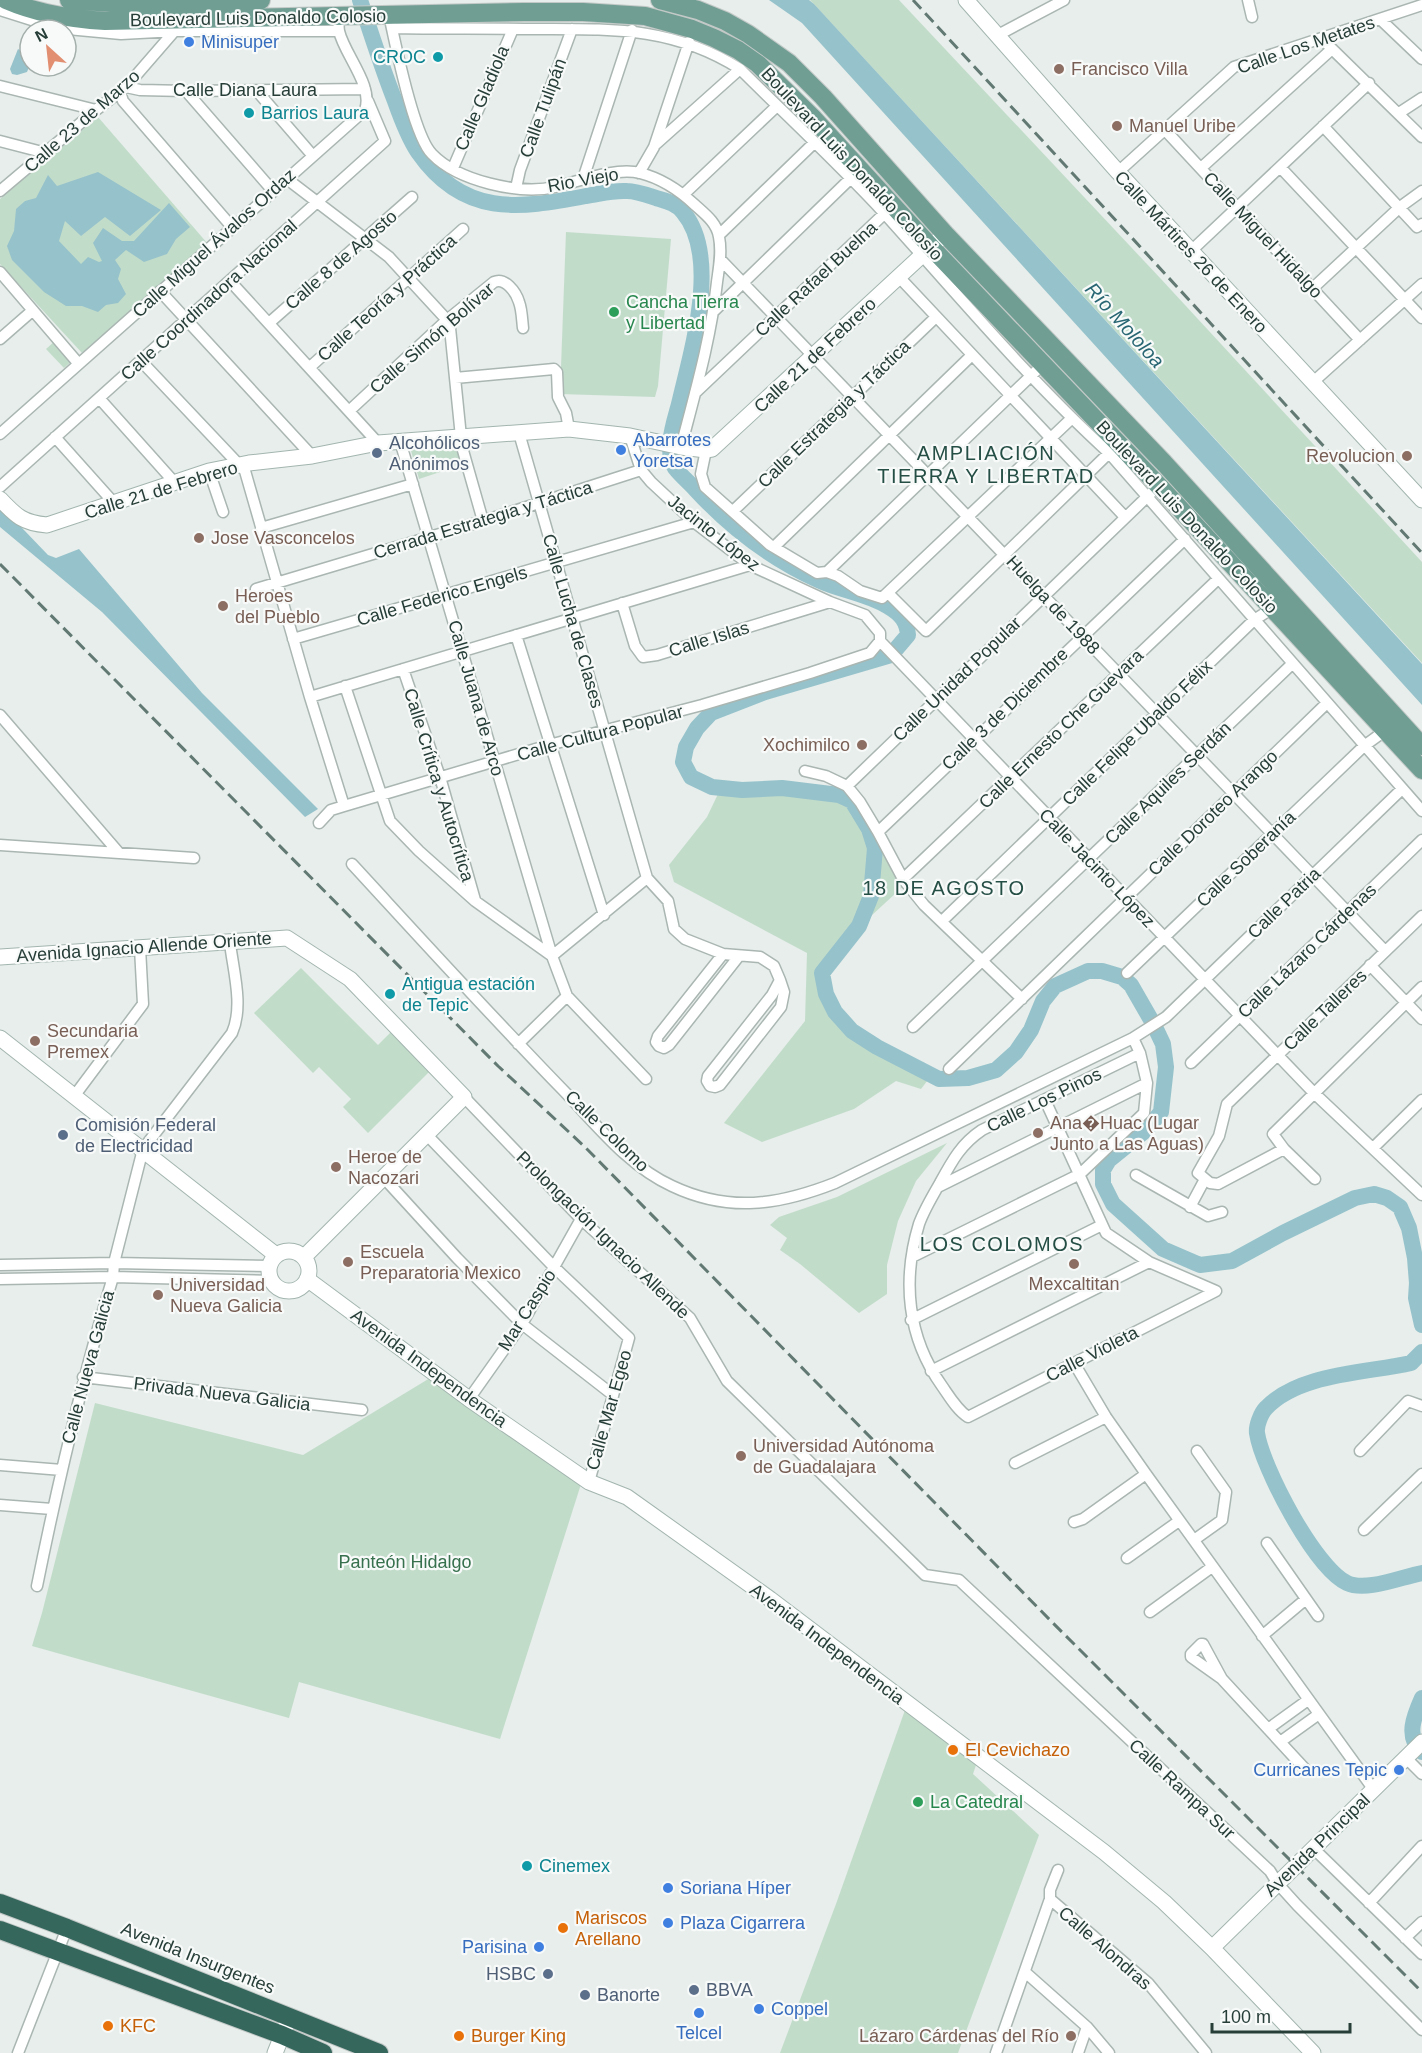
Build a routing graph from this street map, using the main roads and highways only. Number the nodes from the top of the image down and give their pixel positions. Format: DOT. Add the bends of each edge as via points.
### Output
graph roads {
  1 [pos="6,0"];
  2 [pos="69,0"];
  3 [pos="261,0"];
  4 [pos="660,0"];
  5 [pos="966,0"];
  6 [pos="192,2"];
  7 [pos="133,27"];
  8 [pos="945,234"];
  9 [pos="926,252"];
  10 [pos="0,499"];
  11 [pos="1422,500"];
  12 [pos="1422,746"];
  13 [pos="1422,770"];
  14 [pos="287,938"];
  15 [pos="0,957"];
  16 [pos="0,1038"];
  17 [pos="304,1257"];
  18 [pos="273,1268"];
  19 [pos="308,1279"];
  20 [pos="1422,1742"];
  21 [pos="0,1903"];
  22 [pos="0,1930"];
  23 [pos="1212,1948"];
  24 [pos="289,2018"];
  25 [pos="282,2036"];
  26 [pos="275,2053"];
  27 [pos="323,2053"];
  28 [pos="379,2053"];
  29 [pos="1313,2053"];
  1 -- 7 [label="main road, Boulevard Luis Donaldo Colosio" via="71,19"];
  2 -- 6 [label="main road, Boulevard Luis Donaldo Colosio"];
  3 -- 6 [label="main road, Boulevard Luis Donaldo Colosio"];
  4 -- 8 [label="main road, Boulevard Luis Donaldo Colosio" via="725,21 789,63"];
  5 -- 11 [label="main road, Calle Mártires 26 de Enero" via="1118,172"];
  6 -- 7 [label="main road" via="178,8 143,10"];
  7 -- 9 [label="main road, Boulevard Luis Donaldo Colosio" via="582,12 645,16 692,29 738,50 774,79 814,119"];
  8 -- 9 [label="main road, Calle 21 de Febrero"];
  8 -- 12 [label="main road, Boulevard Luis Donaldo Colosio" via="1107,402"];
  9 -- 10 [label="main road, Calle 21 de Febrero" via="716,447 706,450 569,429 378,443 240,465 209,471 47,525 28,523"];
  9 -- 13 [label="main road, Boulevard Luis Donaldo Colosio" via="1153,492 1273,608"];
  14 -- 15 [label="main road, Avenida Ignacio Allende Oriente"];
  14 -- 17 [label="main road, Prolongación Ignacio Allende" via="350,979 464,1097"];
  16 -- 18 [label="main road" via="143,1149"];
  17 -- 18 [label="main road" via="288,1251"];
  17 -- 19 [label="main road" via="309,1267"];
  18 -- 19 [label="main road" via="282,1289 294,1290"];
  19 -- 23 [label="main road, Avenida Independencia" via="469,1399 589,1482 627,1497 770,1599 1104,1852"];
  20 -- 23 [label="main road, Avenida Principal"];
  21 -- 24 [label="highway, Avenida Insurgentes"];
  22 -- 25 [label="highway"];
  23 -- 29 [label="main road, Avenida Independencia"];
  24 -- 25 [label="main road"];
  24 -- 28 [label="highway, Avenida Insurgentes"];
  25 -- 26 [label="main road"];
  25 -- 27 [label="highway"];
}
